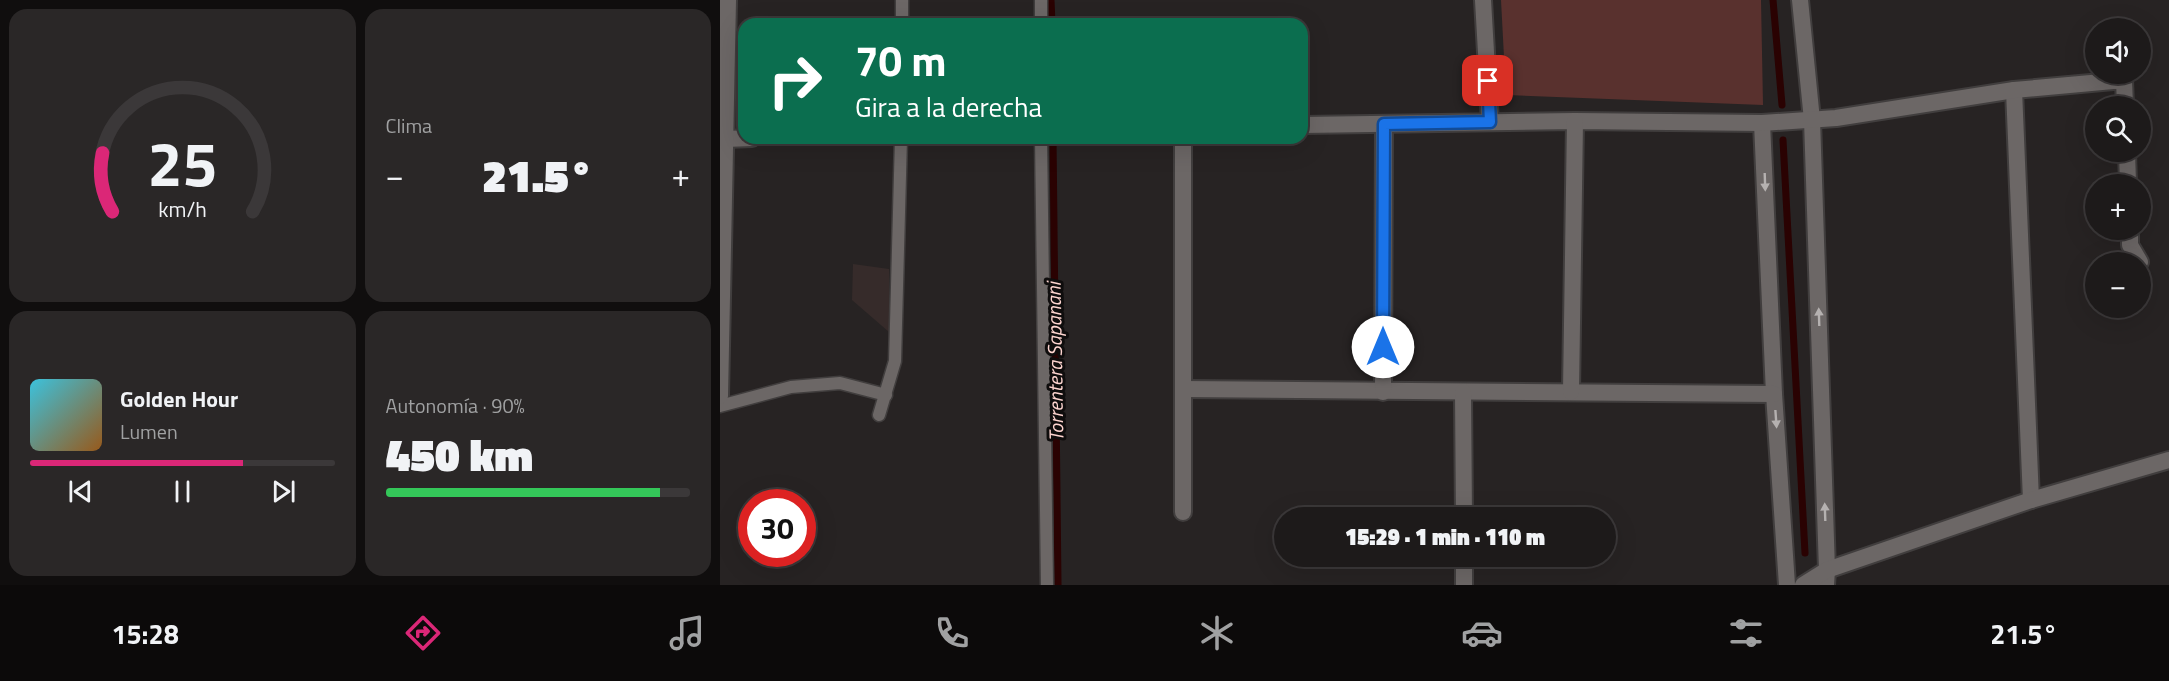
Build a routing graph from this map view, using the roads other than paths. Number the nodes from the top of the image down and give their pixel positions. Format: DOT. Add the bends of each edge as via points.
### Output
graph roads {
  1 [pos="728,0"];
  2 [pos="902,0"];
  3 [pos="1041,0"];
  4 [pos="1483,0"];
  5 [pos="1800,0"];
  6 [pos="902,18"];
  7 [pos="1041,18"];
  8 [pos="2014,90"];
  9 [pos="2125,96"];
  10 [pos="1812,120"];
  11 [pos="1575,121"];
  12 [pos="1490,122"];
  13 [pos="1762,123"];
  14 [pos="1308,124"];
  15 [pos="1384,124"];
  16 [pos="725,139"];
  17 [pos="738,139"];
  18 [pos="901,144"];
  19 [pos="1041,144"];
  20 [pos="1183,144"];
  21 [pos="1183,389"];
  22 [pos="1383,392"];
  23 [pos="1463,392"];
  24 [pos="1571,392"];
  25 [pos="1774,394"];
  26 [pos="886,395"];
  27 [pos="720,396"];
  28 [pos="720,406"];
  29 [pos="879,415"];
  30 [pos="2169,460"];
  31 [pos="2031,500"];
  32 [pos="1464,507"];
  33 [pos="1183,512"];
  34 [pos="1464,567"];
  35 [pos="1827,578"];
  36 [pos="1047,585"];
  37 [pos="1464,585"];
  38 [pos="1787,585"];
  39 [pos="1803,585"];
  1 -- 16 [label="street"];
  2 -- 6 [label="lane"];
  3 -- 7 [label="lane"];
  4 -- 12 [label="street"];
  5 -- 10 [label="street"];
  8 -- 9 [label="street" via="2124,80"];
  8 -- 10 [label="street"];
  8 -- 31 [label="street"];
  10 -- 13 [label="street"];
  35 -- 10 [label="street, one-way"];
  11 -- 12 [label="street"];
  11 -- 13 [label="street"];
  11 -- 24 [label="street"];
  12 -- 15 [label="street"];
  13 -- 25 [label="street, one-way"];
  14 -- 15 [label="street"];
  15 -- 22 [label="street"];
  16 -- 17 [label="street"];
  16 -- 27 [label="street"];
  18 -- 26 [label="lane" via="895,361"];
  19 -- 36 [label="lane"];
  20 -- 21 [label="street"];
  21 -- 22 [label="street"];
  21 -- 33 [label="street"];
  22 -- 23 [label="street"];
  23 -- 24 [label="street"];
  23 -- 32 [label="street"];
  24 -- 25 [label="street"];
  25 -- 38 [label="street, one-way"];
  26 -- 28 [label="lane" via="840,383 791,387"];
  26 -- 29 [label="lane"];
  30 -- 31 [label="street"];
  31 -- 35 [label="street"];
  34 -- 37 [label="street"];
  35 -- 39 [label="street"];
}
